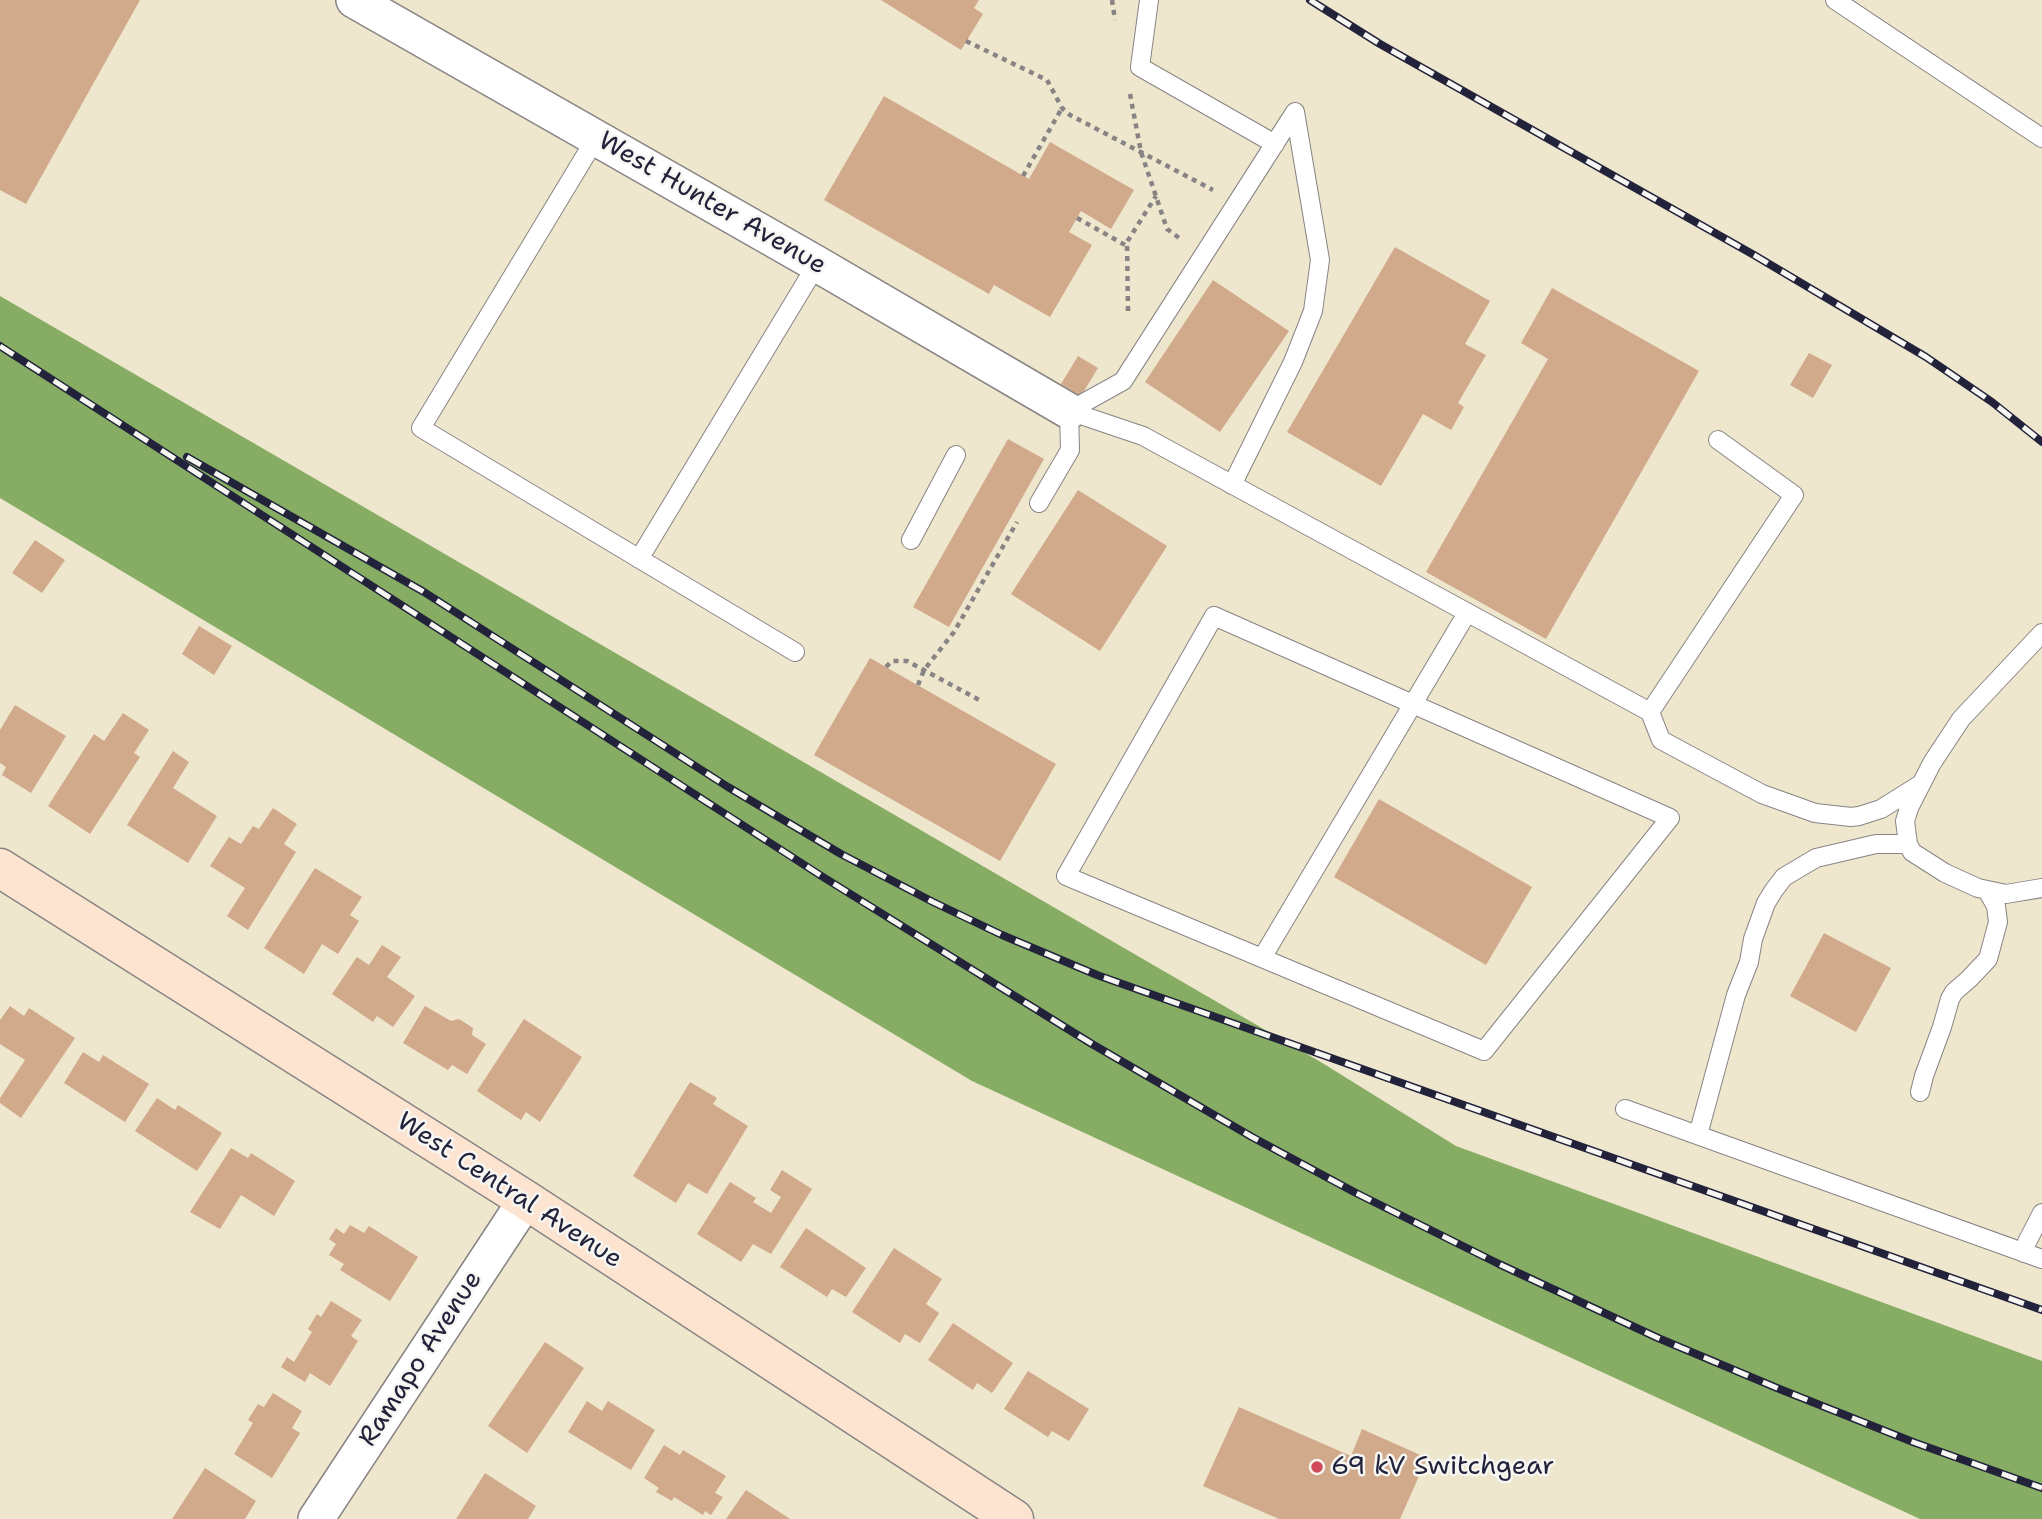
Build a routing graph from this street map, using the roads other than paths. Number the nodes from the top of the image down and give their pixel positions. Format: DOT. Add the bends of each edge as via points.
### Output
graph roads {
  1 [pos="1149,0"];
  2 [pos="1835,0"];
  3 [pos="374,5"];
  4 [pos="596,138"];
  5 [pos="2042,138"];
  6 [pos="1275,144"];
  7 [pos="817,264"];
  8 [pos="1069,411"];
  9 [pos="1718,440"];
  10 [pos="956,455"];
  11 [pos="1232,485"];
  12 [pos="1039,503"];
  13 [pos="911,540"];
  14 [pos="639,559"];
  15 [pos="1467,613"];
  16 [pos="2042,633"];
  17 [pos="795,652"];
  18 [pos="1413,704"];
  19 [pos="1650,712"];
  20 [pos="1921,784"];
  21 [pos="1908,844"];
  22 [pos="0,869"];
  23 [pos="2042,888"];
  24 [pos="1987,890"];
  25 [pos="1262,958"];
  26 [pos="1920,1092"];
  27 [pos="1625,1109"];
  28 [pos="1698,1135"];
  29 [pos="526,1200"];
  30 [pos="2042,1213"];
  31 [pos="2024,1253"];
  32 [pos="2042,1259"];
  33 [pos="316,1519"];
  34 [pos="1014,1519"];
  1 -- 6 [label="lane" via="1140,67"];
  2 -- 5 [label="lane"];
  3 -- 4 [label="street, West Hunter Avenue"];
  4 -- 7 [label="street, West Hunter Avenue"];
  4 -- 14 [label="lane" via="421,428"];
  6 -- 8 [label="lane" via="1123,381"];
  6 -- 11 [label="lane" via="1295,113 1320,260 1313,311"];
  7 -- 8 [label="street, West Hunter Avenue"];
  7 -- 14 [label="lane"];
  8 -- 11 [label="lane" via="1143,436"];
  8 -- 12 [label="lane" via="1070,450"];
  9 -- 19 [label="lane" via="1794,495"];
  10 -- 13 [label="lane"];
  11 -- 15 [label="lane"];
  14 -- 17 [label="lane"];
  15 -- 18 [label="lane"];
  15 -- 19 [label="lane"];
  16 -- 20 [label="lane" via="1961,719"];
  18 -- 25 [label="lane"];
  18 -- 25 [label="lane" via="1213,616 1066,876"];
  18 -- 25 [label="lane" via="1670,818 1484,1051"];
  19 -- 20 [label="lane" via="1661,740 1762,794 1815,813 1859,816 1881,809"];
  20 -- 21 [label="lane" via="1905,821"];
  21 -- 24 [label="lane" via="1945,873"];
  21 -- 28 [label="lane" via="1876,844 1816,859 1784,877 1774,890 1736,995"];
  22 -- 29 [label="street, West Central Avenue"];
  23 -- 24 [label="lane" via="2007,894"];
  24 -- 26 [label="lane" via="1998,922 1988,959 1954,992"];
  27 -- 28 [label="lane"];
  28 -- 31 [label="lane"];
  29 -- 33 [label="street, Ramapo Avenue"];
  29 -- 34 [label="street, West Central Avenue"];
  30 -- 31 [label="lane"];
  31 -- 32 [label="lane"];
}
